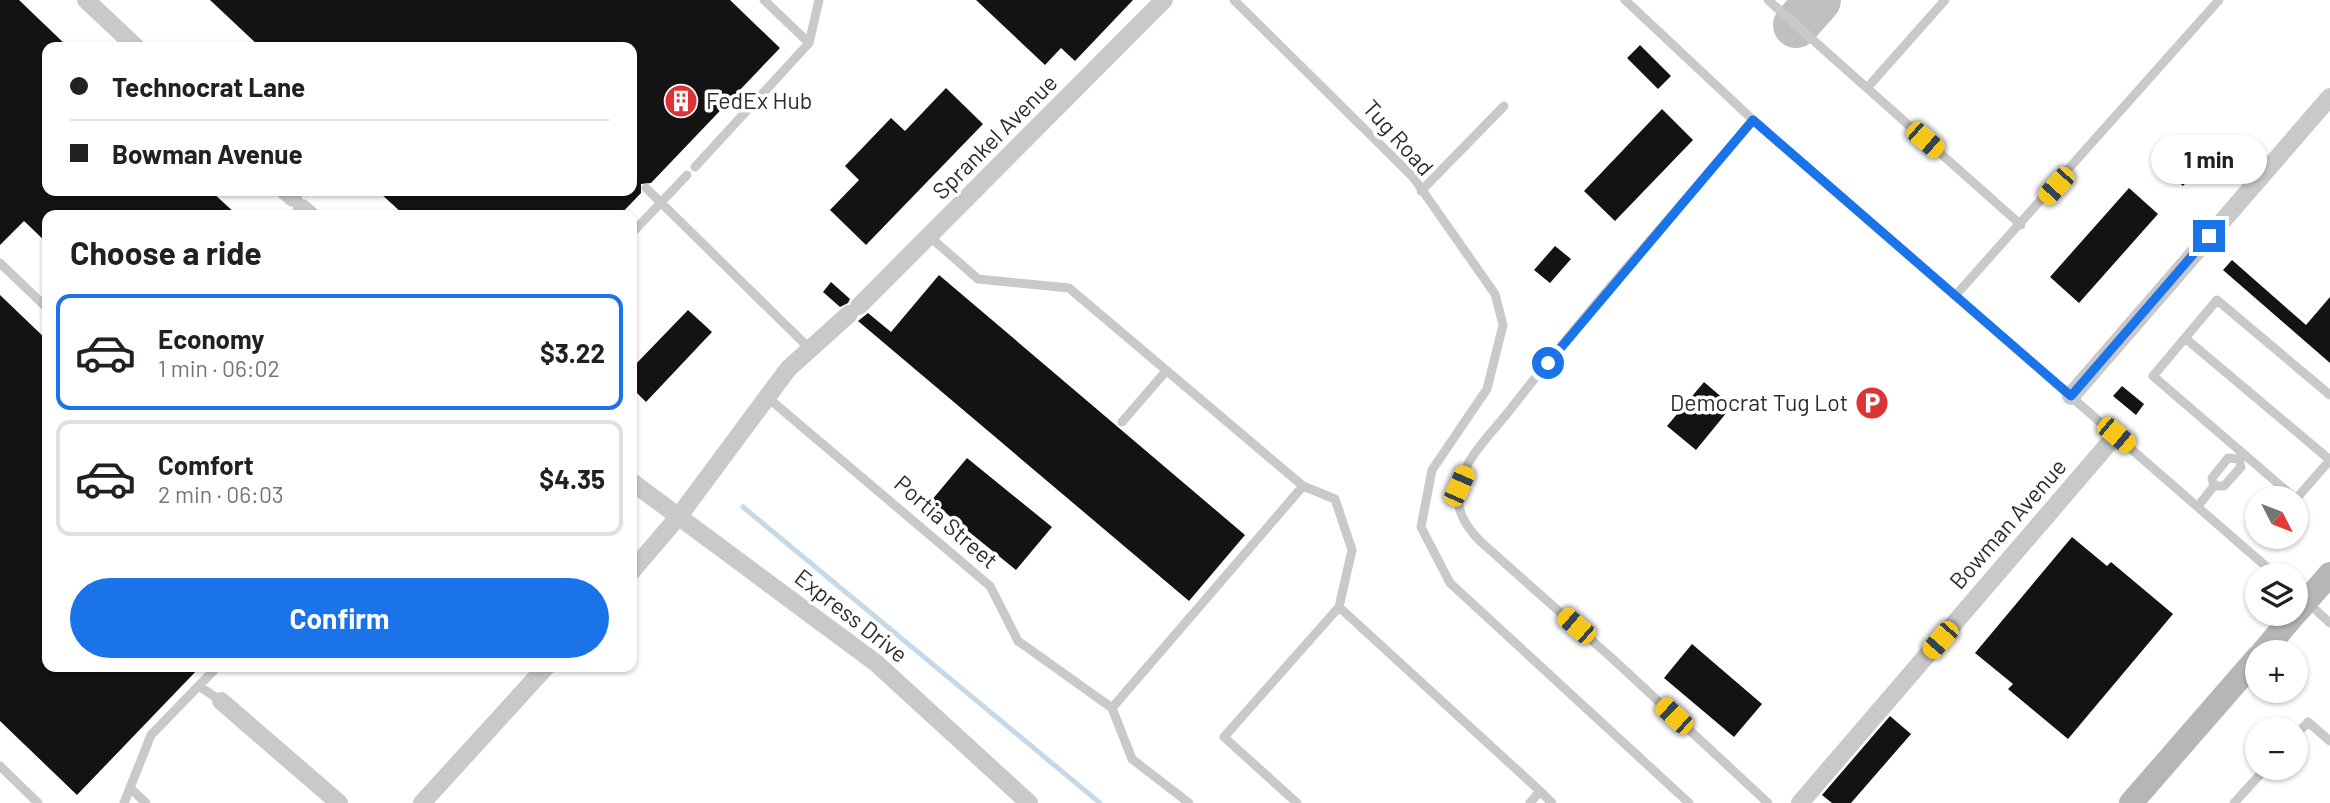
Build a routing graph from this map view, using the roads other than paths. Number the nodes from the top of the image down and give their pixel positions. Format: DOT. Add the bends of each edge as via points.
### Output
graph roads {
  1 [pos="764,0"];
  2 [pos="819,0"];
  3 [pos="1164,0"];
  4 [pos="1234,0"];
  5 [pos="1625,0"];
  6 [pos="1768,0"];
  7 [pos="1945,0"];
  8 [pos="2219,0"];
  9 [pos="92,2"];
  10 [pos="130,42"];
  11 [pos="809,43"];
  12 [pos="1867,89"];
  13 [pos="2330,97"];
  14 [pos="1504,106"];
  15 [pos="1753,120"];
  16 [pos="695,167"];
  17 [pos="687,175"];
  18 [pos="646,188"];
  19 [pos="1421,191"];
  20 [pos="661,203"];
  21 [pos="2021,225"];
  22 [pos="637,228"];
  23 [pos="930,237"];
  24 [pos="0,263"];
  25 [pos="1955,296"];
  26 [pos="42,303"];
  27 [pos="2185,338"];
  28 [pos="811,351"];
  29 [pos="1166,370"];
  30 [pos="2330,395"];
  31 [pos="2071,396"];
  32 [pos="767,397"];
  33 [pos="1122,422"];
  34 [pos="2116,435"];
  35 [pos="2241,456"];
  36 [pos="2330,460"];
  37 [pos="637,486"];
  38 [pos="1303,486"];
  39 [pos="2214,486"];
  40 [pos="2198,506"];
  41 [pos="680,516"];
  42 [pos="2262,563"];
  43 [pos="637,565"];
  44 [pos="2330,574"];
  45 [pos="2308,595"];
  46 [pos="1339,607"];
  47 [pos="2308,611"];
  48 [pos="2330,623"];
  49 [pos="212,672"];
  50 [pos="541,672"];
  51 [pos="2245,672"];
  52 [pos="199,686"];
  53 [pos="221,701"];
  54 [pos="1112,708"];
  55 [pos="2308,722"];
  56 [pos="2330,741"];
  57 [pos="0,766"];
  58 [pos="2255,780"];
  59 [pos="130,788"];
  60 [pos="1540,792"];
  61 [pos="38,803"];
  62 [pos="124,803"];
  63 [pos="146,803"];
  64 [pos="339,803"];
  65 [pos="422,803"];
  66 [pos="1029,803"];
  67 [pos="1189,803"];
  68 [pos="1297,803"];
  69 [pos="1530,803"];
  70 [pos="1552,803"];
  71 [pos="1689,803"];
  72 [pos="1768,803"];
  73 [pos="1800,803"];
  74 [pos="2131,803"];
  75 [pos="2234,803"];
  1 -- 11 [label="lane"];
  2 -- 11 [label="lane"];
  3 -- 23 [label="street, Sprankel Avenue"];
  4 -- 19 [label="lane, Tug Road" via="1397,159"];
  5 -- 15 [label="lane"];
  6 -- 12 [label="lane"];
  7 -- 12 [label="lane"];
  8 -- 21 [label="lane"];
  9 -- 10 [label="street"];
  11 -- 16 [label="lane"];
  12 -- 21 [label="lane"];
  13 -- 31 [label="street"];
  14 -- 19 [label="lane"];
  15 -- 25 [label="lane"];
  15 -- 72 [label="lane" via="1534,379 1469,463 1459,486 1459,505 1465,525"];
  17 -- 20 [label="lane"];
  18 -- 20 [label="lane"];
  19 -- 71 [label="lane, Tug Road" via="1495,294 1503,325 1487,389 1432,470 1421,527 1450,583"];
  20 -- 22 [label="lane"];
  20 -- 28 [label="lane"];
  21 -- 25 [label="lane"];
  23 -- 28 [label="street, Sprankel Avenue"];
  23 -- 29 [label="lane" via="978,279 1069,288"];
  24 -- 26 [label="lane"];
  25 -- 31 [label="lane"];
  27 -- 30 [label="lane" via="2217,299"];
  27 -- 35 [label="lane" via="2153,376"];
  27 -- 36 [label="lane"];
  28 -- 32 [label="street, Sprankel Avenue" via="788,369"];
  29 -- 33 [label="lane"];
  29 -- 38 [label="lane"];
  31 -- 34 [label="lane"];
  32 -- 41 [label="street, Sprankel Avenue"];
  32 -- 54 [label="lane, Portia Street" via="990,586 1018,641"];
  34 -- 40 [label="lane"];
  34 -- 73 [label="street, Bowman Avenue"];
  35 -- 36 [label="lane" via="2297,499"];
  35 -- 39 [label="lane" via="2241,467 2224,486"];
  35 -- 39 [label="lane" via="2228,458 2212,478"];
  37 -- 41 [label="street, Express Drive"];
  38 -- 46 [label="lane" via="1335,499 1352,550"];
  38 -- 54 [label="lane"];
  39 -- 40 [label="lane"];
  40 -- 42 [label="lane"];
  41 -- 43 [label="street, Sprankel Avenue"];
  41 -- 66 [label="street, Express Drive" via="876,663"];
  44 -- 45 [label="main road"];
  46 -- 60 [label="lane"];
  46 -- 68 [label="lane" via="1224,737"];
  47 -- 48 [label="lane"];
  49 -- 52 [label="lane"];
  50 -- 65 [label="street"];
  51 -- 74 [label="main road"];
  52 -- 53 [label="lane"];
  52 -- 59 [label="lane" via="151,735"];
  53 -- 64 [label="street"];
  54 -- 67 [label="lane" via="1132,759"];
  55 -- 56 [label="lane"];
  57 -- 61 [label="lane"];
  58 -- 75 [label="lane"];
  59 -- 62 [label="lane"];
  59 -- 63 [label="lane"];
  60 -- 69 [label="lane"];
  60 -- 70 [label="lane"];
}
